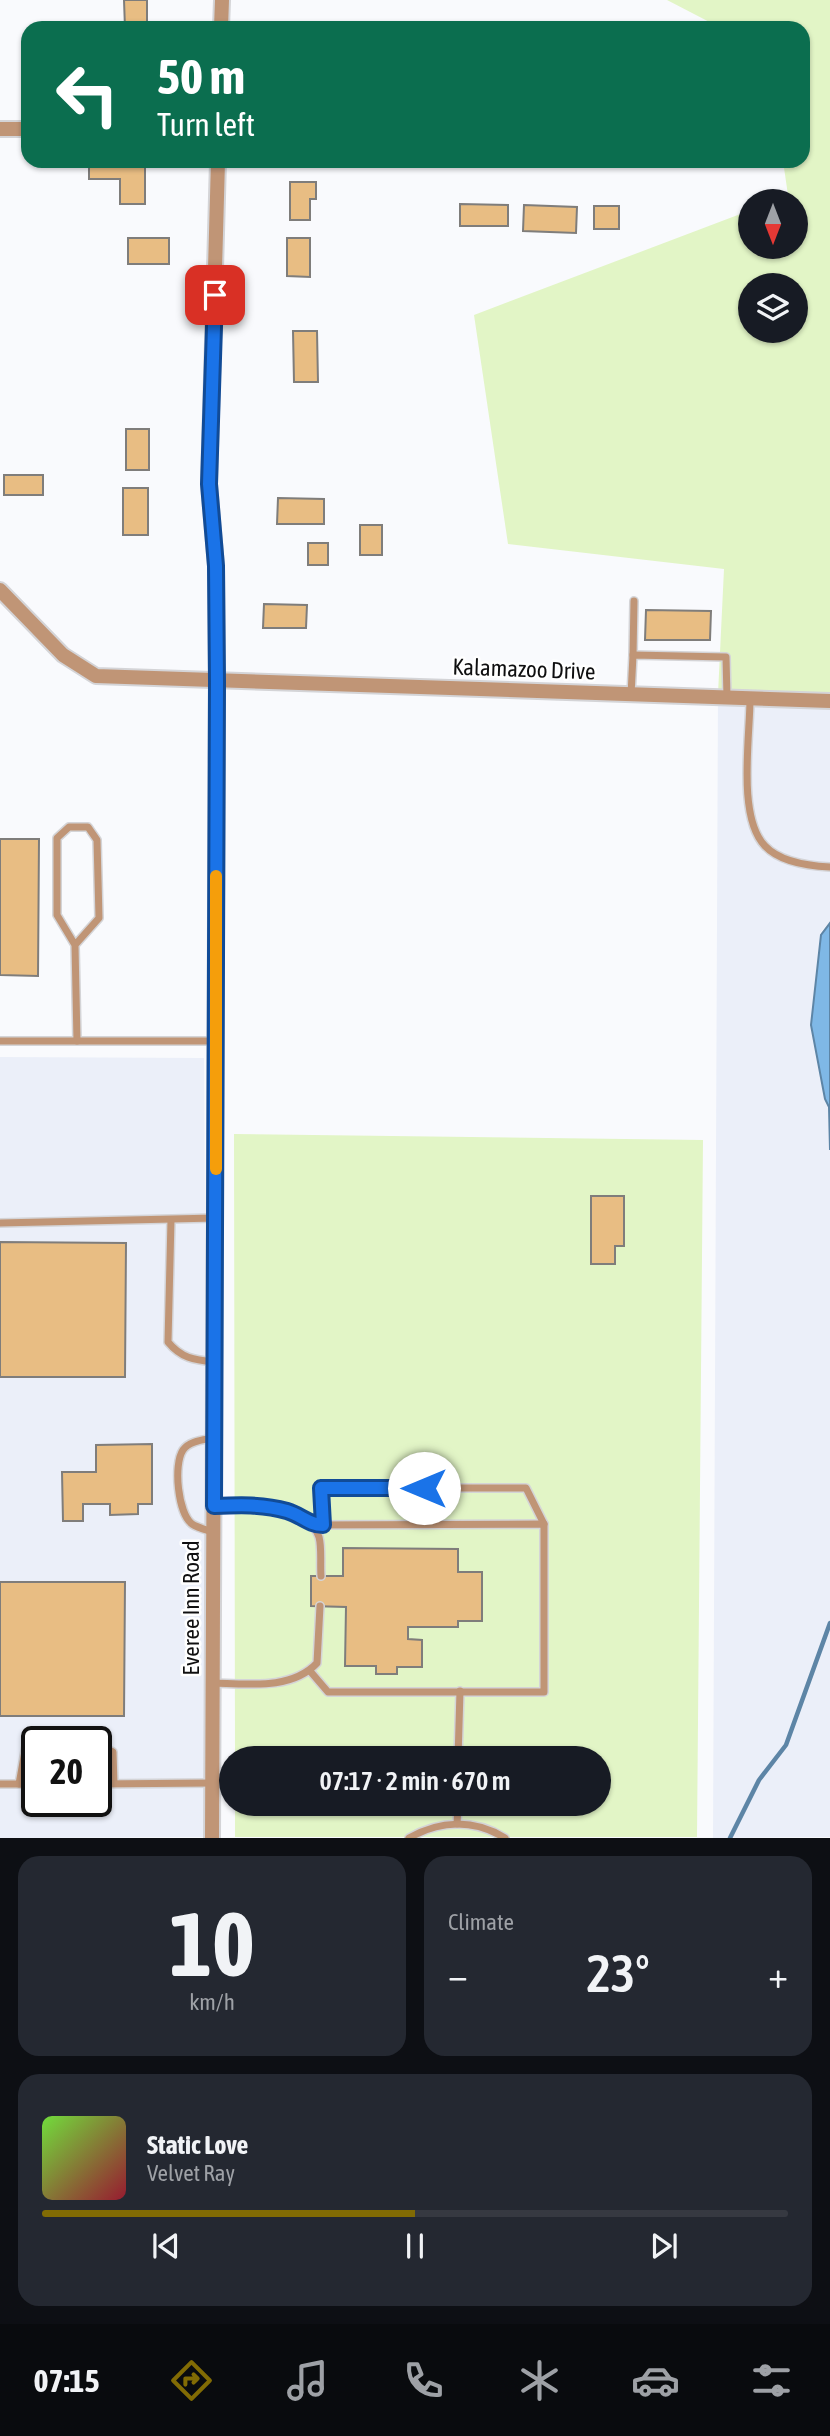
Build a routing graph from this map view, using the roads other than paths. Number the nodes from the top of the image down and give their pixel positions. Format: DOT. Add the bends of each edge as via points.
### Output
graph roads {
  1 [pos="222,0"];
  2 [pos="221,21"];
  3 [pos="0,129"];
  4 [pos="21,129"];
  5 [pos="218,168"];
  6 [pos="0,590"];
  7 [pos="634,601"];
  8 [pos="633,655"];
  9 [pos="217,682"];
  10 [pos="631,695"];
  11 [pos="727,698"];
  12 [pos="750,699"];
  13 [pos="830,701"];
  14 [pos="830,867"];
  15 [pos="75,945"];
  16 [pos="0,1041"];
  17 [pos="77,1041"];
  18 [pos="216,1041"];
  19 [pos="216,1218"];
  20 [pos="171,1220"];
  21 [pos="0,1223"];
  22 [pos="215,1363"];
  23 [pos="215,1437"];
  24 [pos="214,1506"];
  25 [pos="544,1524"];
  26 [pos="312,1525"];
  27 [pos="323,1525"];
  28 [pos="214,1532"];
  29 [pos="321,1576"];
  30 [pos="320,1606"];
  31 [pos="310,1671"];
  32 [pos="213,1683"];
  33 [pos="460,1691"];
  34 [pos="458,1746"];
  35 [pos="112,1752"];
  36 [pos="21,1773"];
  37 [pos="114,1783"];
  38 [pos="213,1783"];
  39 [pos="0,1784"];
  40 [pos="19,1784"];
  41 [pos="457,1816"];
  42 [pos="457,1824"];
  43 [pos="212,1838"];
  44 [pos="409,1838"];
  45 [pos="505,1838"];
  1 -- 2 [label="street"];
  3 -- 4 [label="street"];
  5 -- 9 [label="street, Everee Inn Road" via="209,484 216,566"];
  6 -- 9 [label="street, Kalamazoo Drive" via="34,629 96,676"];
  7 -- 8 [label="lane"];
  8 -- 10 [label="lane"];
  8 -- 11 [label="lane" via="726,657"];
  9 -- 10 [label="street, Kalamazoo Drive"];
  9 -- 18 [label="street, Everee Inn Road"];
  10 -- 11 [label="street, Kalamazoo Drive"];
  11 -- 12 [label="street, Kalamazoo Drive"];
  12 -- 13 [label="street, Kalamazoo Drive"];
  12 -- 14 [label="lane" via="748,815 765,846 793,862"];
  15 -- 15 [label="lane" via="57,915 57,838 69,827 88,827 97,840 99,918"];
  15 -- 17 [label="lane"];
  16 -- 17 [label="lane"];
  17 -- 18 [label="lane"];
  18 -- 19 [label="street, Everee Inn Road"];
  19 -- 20 [label="lane"];
  19 -- 22 [label="street, Everee Inn Road"];
  20 -- 21 [label="lane"];
  20 -- 22 [label="lane" via="168,1342 176,1353 189,1359"];
  22 -- 23 [label="street, Everee Inn Road"];
  23 -- 24 [label="street, Everee Inn Road"];
  23 -- 28 [label="lane" via="191,1443 179,1460 179,1499 184,1513 193,1525"];
  24 -- 26 [label="lane" via="258,1505 290,1511"];
  24 -- 28 [label="street, Everee Inn Road"];
  25 -- 27 [label="lane"];
  25 -- 27 [label="lane" via="526,1488 321,1488"];
  25 -- 33 [label="lane" via="544,1692"];
  26 -- 27 [label="lane"];
  26 -- 29 [label="lane" via="319,1539"];
  28 -- 32 [label="street, Everee Inn Road"];
  30 -- 31 [label="lane" via="317,1663"];
  31 -- 32 [label="lane" via="270,1684"];
  31 -- 33 [label="lane" via="328,1692"];
  32 -- 38 [label="street, Everee Inn Road"];
  33 -- 34 [label="lane"];
  35 -- 37 [label="lane"];
  36 -- 40 [label="lane"];
  37 -- 38 [label="lane"];
  38 -- 43 [label="street, Everee Inn Road"];
  39 -- 40 [label="lane"];
  41 -- 42 [label="lane"];
  42 -- 44 [label="lane" via="423,1830"];
  42 -- 45 [label="lane" via="476,1825"];
}
